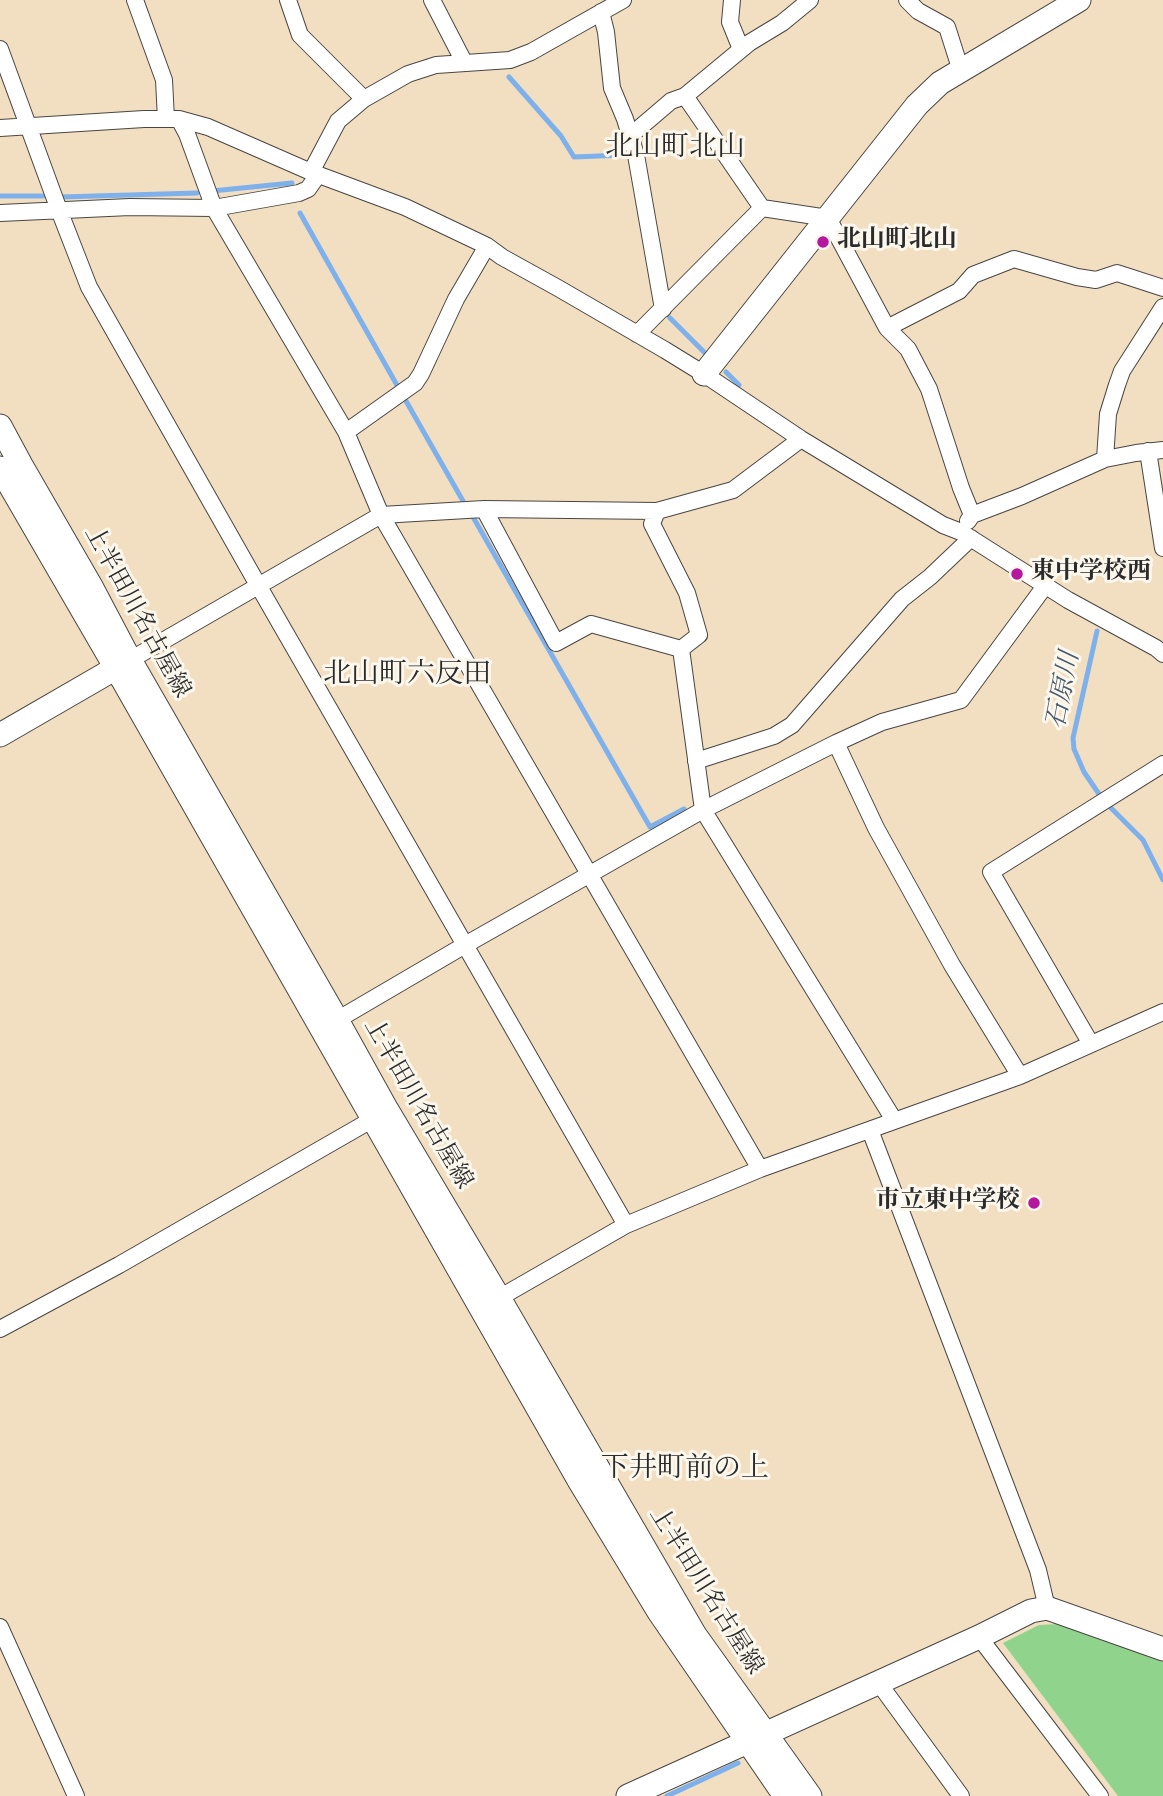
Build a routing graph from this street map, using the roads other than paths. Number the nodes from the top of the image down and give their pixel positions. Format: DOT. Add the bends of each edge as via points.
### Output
graph roads {
  1 [pos="135,0"];
  2 [pos="288,0"];
  3 [pos="432,0"];
  4 [pos="623,0"];
  5 [pos="732,0"];
  6 [pos="810,0"];
  7 [pos="907,0"];
  8 [pos="1079,0"];
  9 [pos="601,12"];
  10 [pos="0,49"];
  11 [pos="741,49"];
  12 [pos="464,62"];
  13 [pos="961,71"];
  14 [pos="685,96"];
  15 [pos="364,99"];
  16 [pos="172,119"];
  17 [pos="29,127"];
  18 [pos="0,128"];
  19 [pos="630,136"];
  20 [pos="315,173"];
  21 [pos="214,208"];
  22 [pos="762,208"];
  23 [pos="59,210"];
  24 [pos="0,213"];
  25 [pos="828,218"];
  26 [pos="486,246"];
  27 [pos="1163,288"];
  28 [pos="1163,307"];
  29 [pos="663,309"];
  30 [pos="887,328"];
  31 [pos="637,334"];
  32 [pos="704,374"];
  33 [pos="0,426"];
  34 [pos="346,432"];
  35 [pos="801,439"];
  36 [pos="1155,451"];
  37 [pos="1105,460"];
  38 [pos="0,468"];
  39 [pos="484,509"];
  40 [pos="657,511"];
  41 [pos="381,514"];
  42 [pos="972,514"];
  43 [pos="966,535"];
  44 [pos="1163,548"];
  45 [pos="258,585"];
  46 [pos="1045,586"];
  47 [pos="681,649"];
  48 [pos="1163,653"];
  49 [pos="123,664"];
  50 [pos="0,735"];
  51 [pos="836,743"];
  52 [pos="696,761"];
  53 [pos="1163,764"];
  54 [pos="703,810"];
  55 [pos="590,875"];
  56 [pos="465,945"];
  57 [pos="1163,1012"];
  58 [pos="337,1020"];
  59 [pos="1091,1044"];
  60 [pos="1020,1076"];
  61 [pos="373,1119"];
  62 [pos="894,1120"];
  63 [pos="870,1130"];
  64 [pos="760,1169"];
  65 [pos="626,1225"];
  66 [pos="490,1303"];
  67 [pos="0,1329"];
  68 [pos="1046,1608"];
  69 [pos="0,1627"];
  70 [pos="979,1637"];
  71 [pos="1163,1649"];
  72 [pos="878,1682"];
  73 [pos="756,1737"];
  74 [pos="76,1796"];
  75 [pos="628,1796"];
  76 [pos="785,1796"];
  77 [pos="810,1796"];
  78 [pos="961,1796"];
  79 [pos="1100,1796"];
  1 -- 16 [label="street" via="164,80"];
  2 -- 15 [label="street" via="300,35"];
  3 -- 12 [label="street"];
  4 -- 9 [label="street"];
  5 -- 11 [label="street" via="730,22"];
  6 -- 11 [label="street"];
  7 -- 13 [label="street" via="947,27"];
  8 -- 13 [label="main road"];
  9 -- 12 [label="street" via="510,60"];
  9 -- 19 [label="street" via="612,89"];
  10 -- 17 [label="street"];
  11 -- 14 [label="street"];
  12 -- 15 [label="street" via="408,74"];
  13 -- 25 [label="main road" via="917,105"];
  14 -- 19 [label="street" via="671,101"];
  14 -- 22 [label="street"];
  15 -- 20 [label="street" via="338,121"];
  16 -- 17 [label="street"];
  16 -- 20 [label="street" via="208,127"];
  16 -- 21 [label="street" via="187,134"];
  17 -- 18 [label="street"];
  17 -- 23 [label="street"];
  19 -- 29 [label="street"];
  20 -- 21 [label="street" via="308,188 299,193"];
  20 -- 26 [label="street" via="405,206"];
  21 -- 23 [label="street"];
  21 -- 34 [label="street"];
  22 -- 25 [label="street"];
  22 -- 29 [label="street"];
  23 -- 24 [label="street"];
  23 -- 45 [label="street" via="89,287"];
  25 -- 30 [label="street"];
  25 -- 32 [label="main road"];
  26 -- 31 [label="street"];
  26 -- 34 [label="street" via="415,383"];
  27 -- 30 [label="street" via="1117,274 1096,280 1077,277 1014,259 973,275 959,291"];
  28 -- 37 [label="street" via="1122,370 1108,414"];
  29 -- 31 [label="street"];
  30 -- 42 [label="street" via="908,349 929,390"];
  31 -- 32 [label="street"];
  32 -- 35 [label="street"];
  33 -- 49 [label="main road, 上半田川名古屋線" via="92,588"];
  34 -- 41 [label="street"];
  35 -- 40 [label="street" via="733,490"];
  35 -- 43 [label="street"];
  36 -- 37 [label="street"];
  36 -- 44 [label="street"];
  37 -- 42 [label="street"];
  38 -- 49 [label="main road, 上半田川名古屋線"];
  39 -- 40 [label="street"];
  39 -- 41 [label="street"];
  39 -- 47 [label="street" via="556,643 591,624"];
  40 -- 47 [label="street" via="652,524 687,593 699,635"];
  41 -- 45 [label="street"];
  41 -- 55 [label="street"];
  42 -- 43 [label="street"];
  43 -- 46 [label="street"];
  43 -- 52 [label="street" via="930,577 902,599 792,725 774,736"];
  45 -- 49 [label="street"];
  45 -- 56 [label="street"];
  46 -- 48 [label="street"];
  46 -- 51 [label="street" via="961,700 882,722"];
  47 -- 52 [label="street"];
  49 -- 50 [label="main road"];
  49 -- 58 [label="main road, 上半田川名古屋線"];
  49 -- 61 [label="main road, 上半田川名古屋線"];
  51 -- 54 [label="street"];
  51 -- 60 [label="street" via="876,828"];
  52 -- 54 [label="street"];
  53 -- 59 [label="street" via="991,872"];
  54 -- 55 [label="street"];
  54 -- 62 [label="street"];
  55 -- 56 [label="street"];
  55 -- 64 [label="street"];
  56 -- 58 [label="street"];
  56 -- 65 [label="street"];
  57 -- 59 [label="street"];
  58 -- 66 [label="main road, 上半田川名古屋線"];
  59 -- 60 [label="street"];
  60 -- 62 [label="street"];
  61 -- 66 [label="main road, 上半田川名古屋線"];
  61 -- 67 [label="street"];
  62 -- 63 [label="street"];
  63 -- 64 [label="street"];
  63 -- 68 [label="street" via="1038,1570"];
  64 -- 65 [label="street"];
  65 -- 66 [label="street"];
  66 -- 73 [label="main road, 上半田川名古屋線"];
  68 -- 70 [label="main road"];
  68 -- 71 [label="main road"];
  69 -- 74 [label="street"];
  70 -- 72 [label="main road"];
  70 -- 79 [label="street"];
  72 -- 73 [label="main road"];
  72 -- 78 [label="street"];
  73 -- 75 [label="main road"];
  73 -- 76 [label="main road, 上半田川名古屋線"];
  73 -- 77 [label="main road, 上半田川名古屋線"];
}
